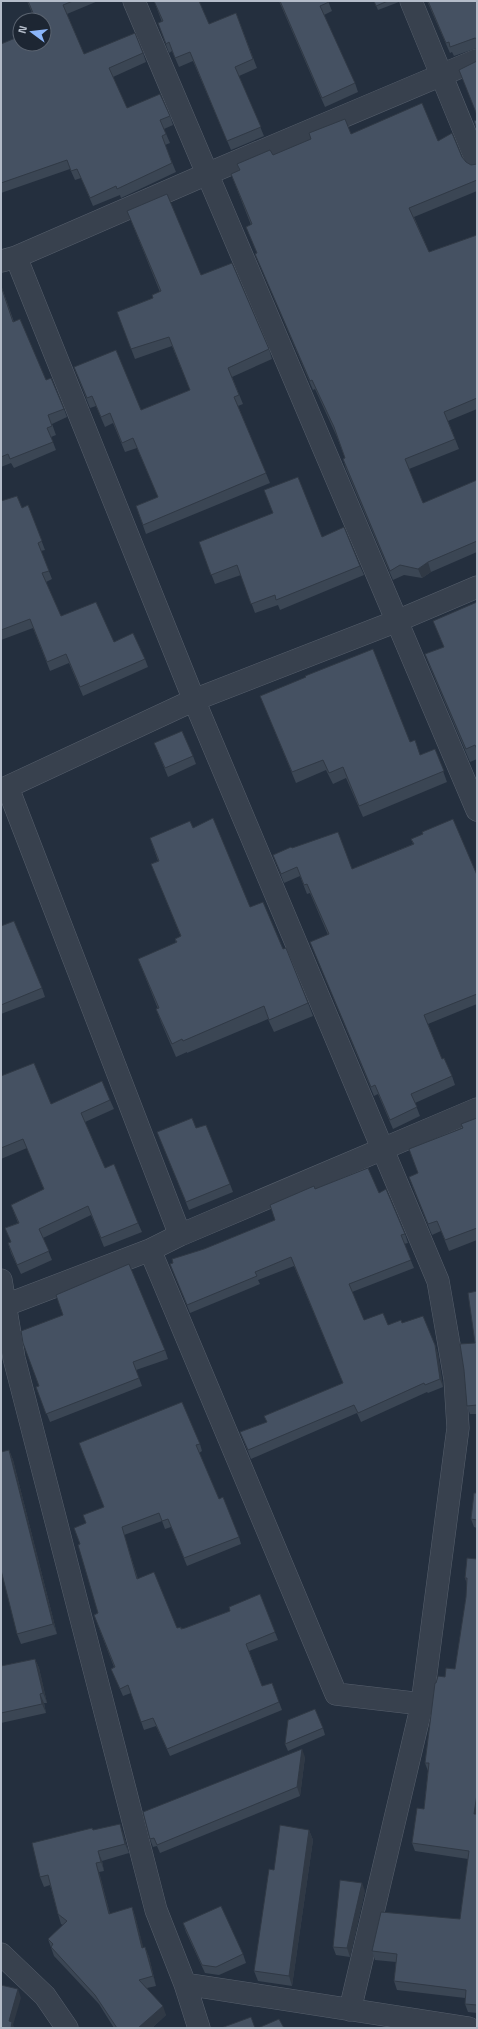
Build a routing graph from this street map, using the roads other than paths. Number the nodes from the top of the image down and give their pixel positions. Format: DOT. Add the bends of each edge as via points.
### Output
graph roads {
  1 [pos="134,1"];
  2 [pos="412,1"];
  3 [pos="477,60"];
  4 [pos="442,75"];
  5 [pos="477,162"];
  6 [pos="207,174"];
  7 [pos="8,259"];
  8 [pos="477,587"];
  9 [pos="397,621"];
  10 [pos="194,700"];
  11 [pos="4,789"];
  12 [pos="477,810"];
  13 [pos="477,1109"];
  14 [pos="381,1149"];
  15 [pos="180,1234"];
  16 [pos="150,1250"];
  17 [pos="1,1280"];
  18 [pos="6,1305"];
  19 [pos="8,1361"];
  20 [pos="422,1704"];
  21 [pos="1,1954"];
  22 [pos="185,1984"];
  23 [pos="350,2010"];
  24 [pos="67,2028"];
  25 [pos="198,2028"];
  26 [pos="469,2028"];
  1 -- 6 [label="street"];
  2 -- 4 [label="street"];
  3 -- 4 [label="street"];
  4 -- 5 [label="street"];
  4 -- 6 [label="street"];
  6 -- 7 [label="street"];
  6 -- 9 [label="street"];
  7 -- 10 [label="street"];
  8 -- 9 [label="street"];
  9 -- 10 [label="street"];
  9 -- 12 [label="street"];
  10 -- 11 [label="street"];
  10 -- 14 [label="street"];
  11 -- 15 [label="street"];
  13 -- 14 [label="street"];
  14 -- 15 [label="street"];
  14 -- 20 [label="street" via="438,1282 455,1379 458,1428"];
  15 -- 16 [label="street"];
  16 -- 18 [label="street"];
  16 -- 20 [label="street" via="336,1694"];
  17 -- 18 [label="street"];
  18 -- 19 [label="street"];
  19 -- 22 [label="street" via="156,1910"];
  20 -- 23 [label="street"];
  21 -- 24 [label="street" via="45,1996"];
  22 -- 23 [label="street"];
  22 -- 25 [label="street"];
  23 -- 26 [label="street"];
}
